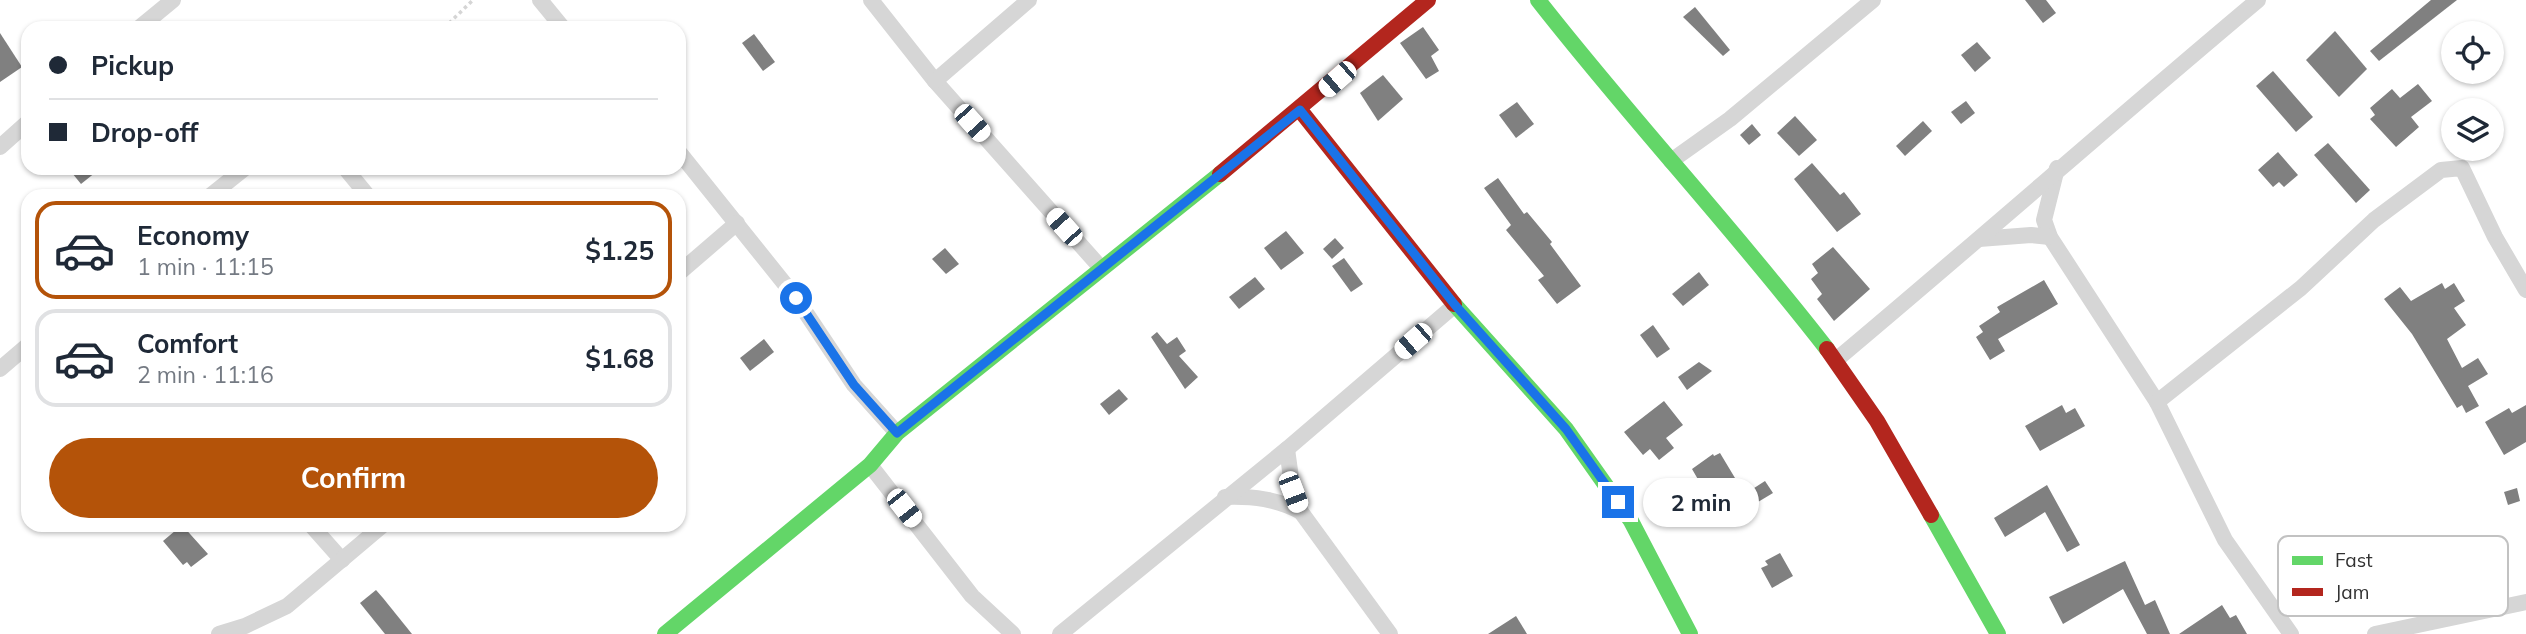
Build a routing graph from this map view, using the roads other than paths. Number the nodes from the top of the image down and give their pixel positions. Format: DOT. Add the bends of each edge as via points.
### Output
graph roads {
  1 [pos="173,0"];
  2 [pos="540,0"];
  3 [pos="871,0"];
  4 [pos="1029,0"];
  5 [pos="1428,0"];
  6 [pos="1538,0"];
  7 [pos="1873,0"];
  8 [pos="2258,0"];
  9 [pos="148,21"];
  10 [pos="558,21"];
  11 [pos="934,81"];
  12 [pos="1300,110"];
  13 [pos="21,128"];
  14 [pos="0,147"];
  15 [pos="686,161"];
  16 [pos="1671,161"];
  17 [pos="2057,168"];
  18 [pos="236,175"];
  19 [pos="351,175"];
  20 [pos="219,189"];
  21 [pos="362,189"];
  22 [pos="737,223"];
  23 [pos="2050,237"];
  24 [pos="1979,239"];
  25 [pos="686,266"];
  26 [pos="1101,268"];
  27 [pos="2526,290"];
  28 [pos="1455,305"];
  29 [pos="21,351"];
  30 [pos="1836,360"];
  31 [pos="0,369"];
  32 [pos="2157,402"];
  33 [pos="897,433"];
  34 [pos="1287,449"];
  35 [pos="870,464"];
  36 [pos="1225,497"];
  37 [pos="1301,512"];
  38 [pos="317,532"];
  39 [pos="375,532"];
  40 [pos="342,560"];
  41 [pos="2526,602"];
  42 [pos="2508,606"];
  43 [pos="2278,615"];
  44 [pos="2278,616"];
  45 [pos="2460,616"];
  46 [pos="671,632"];
  47 [pos="219,634"];
  48 [pos="1013,634"];
  49 [pos="1060,634"];
  50 [pos="1390,634"];
  51 [pos="1690,634"];
  52 [pos="1998,634"];
  53 [pos="2291,634"];
  54 [pos="2375,634"];
  1 -- 9 [label="street"];
  2 -- 10 [label="street"];
  3 -- 11 [label="street"];
  4 -- 11 [label="street"];
  5 -- 12 [label="street"];
  6 -- 16 [label="street"];
  7 -- 16 [label="street" via="1730,119"];
  8 -- 17 [label="street"];
  11 -- 26 [label="street"];
  12 -- 26 [label="street"];
  12 -- 28 [label="street"];
  13 -- 14 [label="street"];
  15 -- 22 [label="street"];
  16 -- 30 [label="street" via="1759,261"];
  17 -- 23 [label="street" via="2044,220"];
  17 -- 24 [label="street"];
  18 -- 20 [label="street"];
  19 -- 21 [label="street"];
  22 -- 25 [label="street"];
  22 -- 33 [label="street" via="796,298 854,385"];
  23 -- 24 [label="street"];
  23 -- 32 [label="street"];
  24 -- 30 [label="street"];
  26 -- 33 [label="street"];
  27 -- 32 [label="street" via="2462,168 2441,170 2374,220 2301,288"];
  28 -- 34 [label="street"];
  28 -- 51 [label="street" via="1566,429 1631,521"];
  29 -- 31 [label="street"];
  30 -- 52 [label="street" via="1884,432"];
  32 -- 43 [label="street" via="2225,540"];
  33 -- 35 [label="street"];
  34 -- 36 [label="street"];
  34 -- 37 [label="street"];
  35 -- 46 [label="street"];
  35 -- 48 [label="street" via="972,596"];
  36 -- 37 [label="street" via="1262,498"];
  36 -- 49 [label="street"];
  37 -- 50 [label="street"];
  38 -- 40 [label="street"];
  39 -- 40 [label="street"];
  40 -- 47 [label="street" via="288,606"];
  41 -- 42 [label="street"];
  44 -- 53 [label="street"];
  45 -- 54 [label="street"];
}
